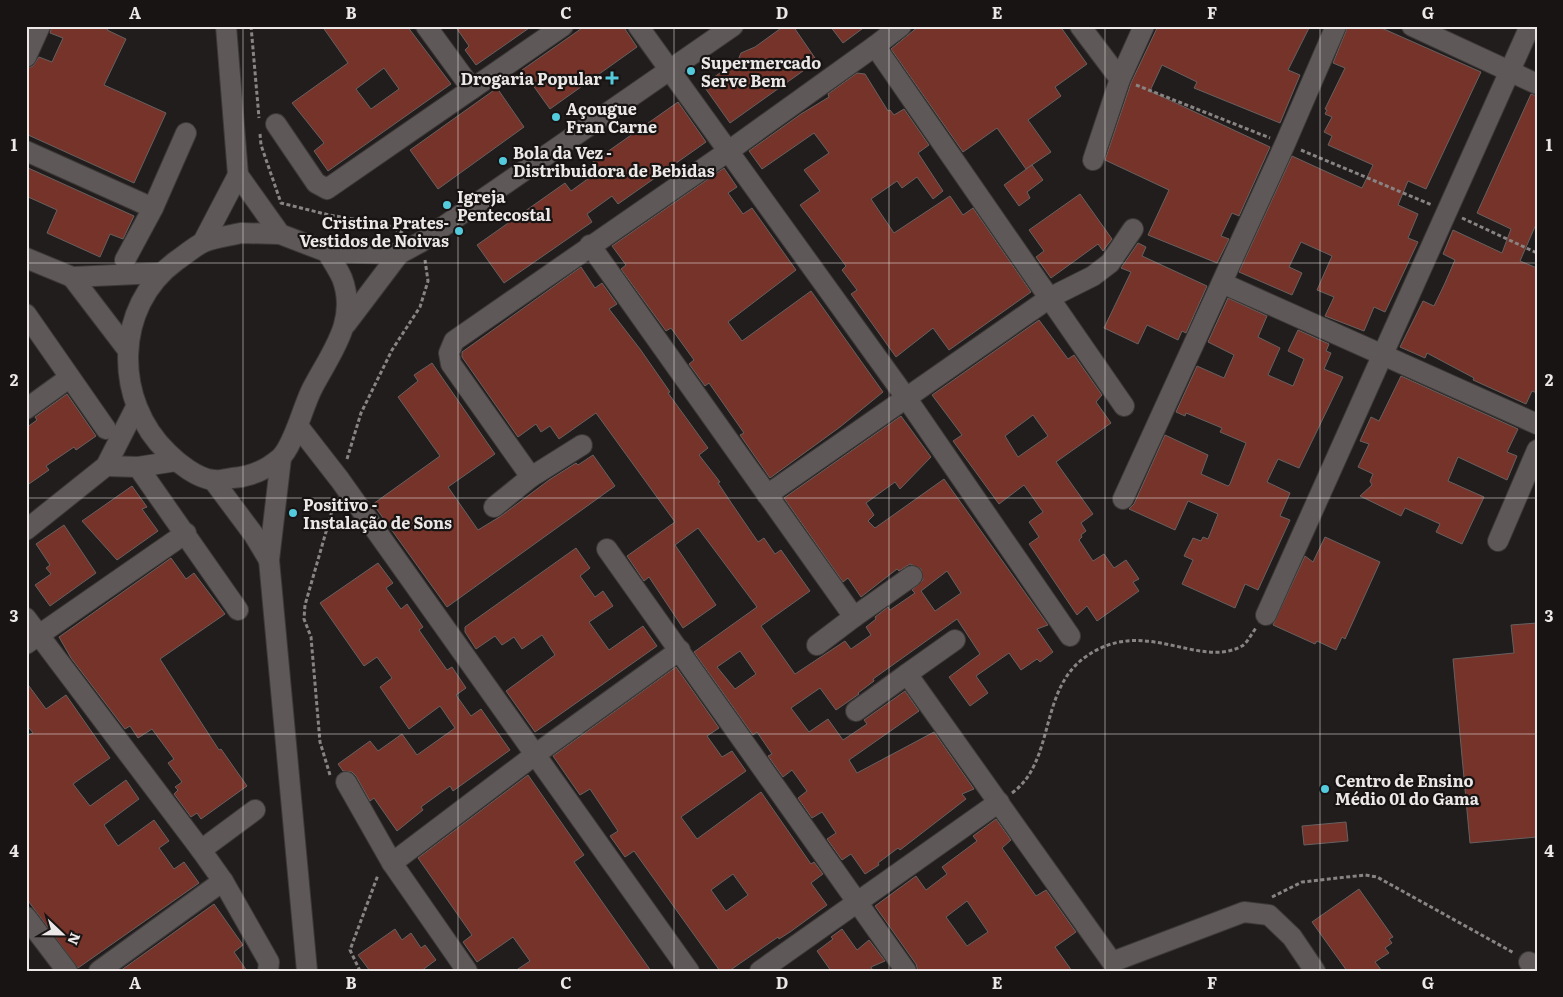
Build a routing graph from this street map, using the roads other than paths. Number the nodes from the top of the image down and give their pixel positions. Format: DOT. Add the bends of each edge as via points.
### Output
graph roads {
  1 [pos="40,26"];
  2 [pos="226,26"];
  3 [pos="426,26"];
  4 [pos="563,26"];
  5 [pos="638,26"];
  6 [pos="733,26"];
  7 [pos="901,26"];
  8 [pos="1080,26"];
  9 [pos="1144,26"];
  10 [pos="1336,26"];
  11 [pos="1412,26"];
  12 [pos="1530,26"];
  13 [pos="875,46"];
  14 [pos="26,57"];
  15 [pos="670,72"];
  16 [pos="1511,73"];
  17 [pos="1120,79"];
  18 [pos="1537,84"];
  19 [pos="472,89"];
  20 [pos="276,124"];
  21 [pos="186,133"];
  22 [pos="730,150"];
  23 [pos="26,152"];
  24 [pos="1092,160"];
  25 [pos="238,175"];
  26 [pos="153,208"];
  27 [pos="1133,229"];
  28 [pos="280,234"];
  29 [pos="203,242"];
  30 [pos="590,245"];
  31 [pos="327,252"];
  32 [pos="399,254"];
  33 [pos="26,258"];
  34 [pos="125,260"];
  35 [pos="160,273"];
  36 [pos="72,277"];
  37 [pos="1222,283"];
  38 [pos="1050,297"];
  39 [pos="26,314"];
  40 [pos="346,324"];
  41 [pos="127,349"];
  42 [pos="1383,354"];
  43 [pos="69,378"];
  44 [pos="907,398"];
  45 [pos="1124,406"];
  46 [pos="136,407"];
  47 [pos="26,409"];
  48 [pos="1537,424"];
  49 [pos="298,426"];
  50 [pos="106,429"];
  51 [pos="582,445"];
  52 [pos="1537,450"];
  53 [pos="281,458"];
  54 [pos="176,461"];
  55 [pos="106,466"];
  56 [pos="138,467"];
  57 [pos="531,478"];
  58 [pos="213,480"];
  59 [pos="767,495"];
  60 [pos="1123,499"];
  61 [pos="494,507"];
  62 [pos="26,530"];
  63 [pos="186,533"];
  64 [pos="1498,541"];
  65 [pos="607,549"];
  66 [pos="269,560"];
  67 [pos="912,576"];
  68 [pos="238,610"];
  69 [pos="1266,615"];
  70 [pos="854,617"];
  71 [pos="26,618"];
  72 [pos="1070,636"];
  73 [pos="33,640"];
  74 [pos="955,640"];
  75 [pos="817,645"];
  76 [pos="680,650"];
  77 [pos="907,674"];
  78 [pos="856,711"];
  79 [pos="536,754"];
  80 [pos="339,782"];
  81 [pos="999,802"];
  82 [pos="255,810"];
  83 [pos="201,850"];
  84 [pos="386,866"];
  85 [pos="222,882"];
  86 [pos="858,903"];
  87 [pos="26,917"];
  88 [pos="1110,968"];
  89 [pos="68,971"];
  90 [pos="98,971"];
  91 [pos="268,971"];
  92 [pos="307,971"];
  93 [pos="467,971"];
  94 [pos="689,971"];
  95 [pos="760,971"];
  96 [pos="906,971"];
  97 [pos="1315,971"];
  1 -- 14 [label="street"];
  2 -- 25 [label="street"];
  3 -- 19 [label="street"];
  4 -- 19 [label="street"];
  5 -- 15 [label="street"];
  6 -- 15 [label="street"];
  7 -- 13 [label="street"];
  8 -- 17 [label="street"];
  9 -- 17 [label="street"];
  10 -- 37 [label="street"];
  11 -- 16 [label="street"];
  12 -- 16 [label="street"];
  13 -- 22 [label="street"];
  13 -- 38 [label="street"];
  15 -- 22 [label="street"];
  15 -- 32 [label="street" via="422,242"];
  16 -- 18 [label="street"];
  16 -- 42 [label="street"];
  17 -- 24 [label="street"];
  19 -- 20 [label="street" via="327,189 316,183"];
  21 -- 26 [label="street"];
  22 -- 30 [label="street"];
  22 -- 44 [label="street"];
  23 -- 26 [label="street"];
  25 -- 28 [label="street"];
  25 -- 29 [label="street"];
  26 -- 34 [label="street"];
  27 -- 38 [label="street" via="1110,262 1093,276"];
  28 -- 29 [label="street" via="241,232"];
  28 -- 31 [label="street"];
  29 -- 35 [label="street"];
  30 -- 57 [label="street" via="454,341 450,353 450,364"];
  30 -- 59 [label="street"];
  31 -- 32 [label="street"];
  31 -- 40 [label="street" via="342,278 347,300"];
  32 -- 40 [label="street"];
  33 -- 36 [label="street"];
  35 -- 36 [label="street"];
  35 -- 41 [label="street" via="137,308"];
  36 -- 41 [label="street"];
  37 -- 42 [label="street"];
  37 -- 60 [label="street"];
  38 -- 44 [label="street"];
  38 -- 45 [label="street"];
  39 -- 43 [label="street"];
  40 -- 49 [label="street" via="308,396"];
  41 -- 46 [label="street" via="128,378"];
  42 -- 48 [label="street"];
  42 -- 69 [label="street"];
  43 -- 47 [label="street"];
  43 -- 50 [label="street"];
  44 -- 59 [label="street"];
  44 -- 72 [label="street"];
  46 -- 54 [label="street" via="146,427"];
  46 -- 55 [label="street"];
  49 -- 53 [label="street"];
  49 -- 79 [label="street"];
  51 -- 57 [label="street"];
  52 -- 64 [label="street"];
  53 -- 58 [label="street" via="249,477"];
  53 -- 66 [label="street"];
  54 -- 56 [label="street"];
  54 -- 58 [label="street"];
  55 -- 56 [label="street"];
  55 -- 62 [label="street"];
  56 -- 63 [label="street"];
  57 -- 61 [label="street"];
  58 -- 66 [label="street"];
  59 -- 70 [label="street"];
  63 -- 68 [label="street"];
  63 -- 73 [label="street"];
  65 -- 76 [label="street"];
  66 -- 92 [label="street"];
  67 -- 70 [label="street"];
  70 -- 75 [label="street"];
  71 -- 73 [label="street"];
  73 -- 83 [label="street"];
  74 -- 77 [label="street"];
  76 -- 79 [label="street"];
  76 -- 86 [label="street"];
  77 -- 78 [label="street"];
  77 -- 81 [label="street"];
  79 -- 84 [label="street"];
  79 -- 94 [label="street"];
  80 -- 84 [label="street"];
  81 -- 86 [label="street"];
  81 -- 88 [label="street"];
  82 -- 83 [label="street"];
  83 -- 85 [label="street"];
  84 -- 93 [label="street"];
  85 -- 90 [label="street"];
  85 -- 91 [label="street" via="269,962"];
  86 -- 95 [label="street"];
  86 -- 96 [label="street"];
  87 -- 89 [label="street"];
  88 -- 97 [label="street" via="1244,912 1269,916 1292,936"];
}
